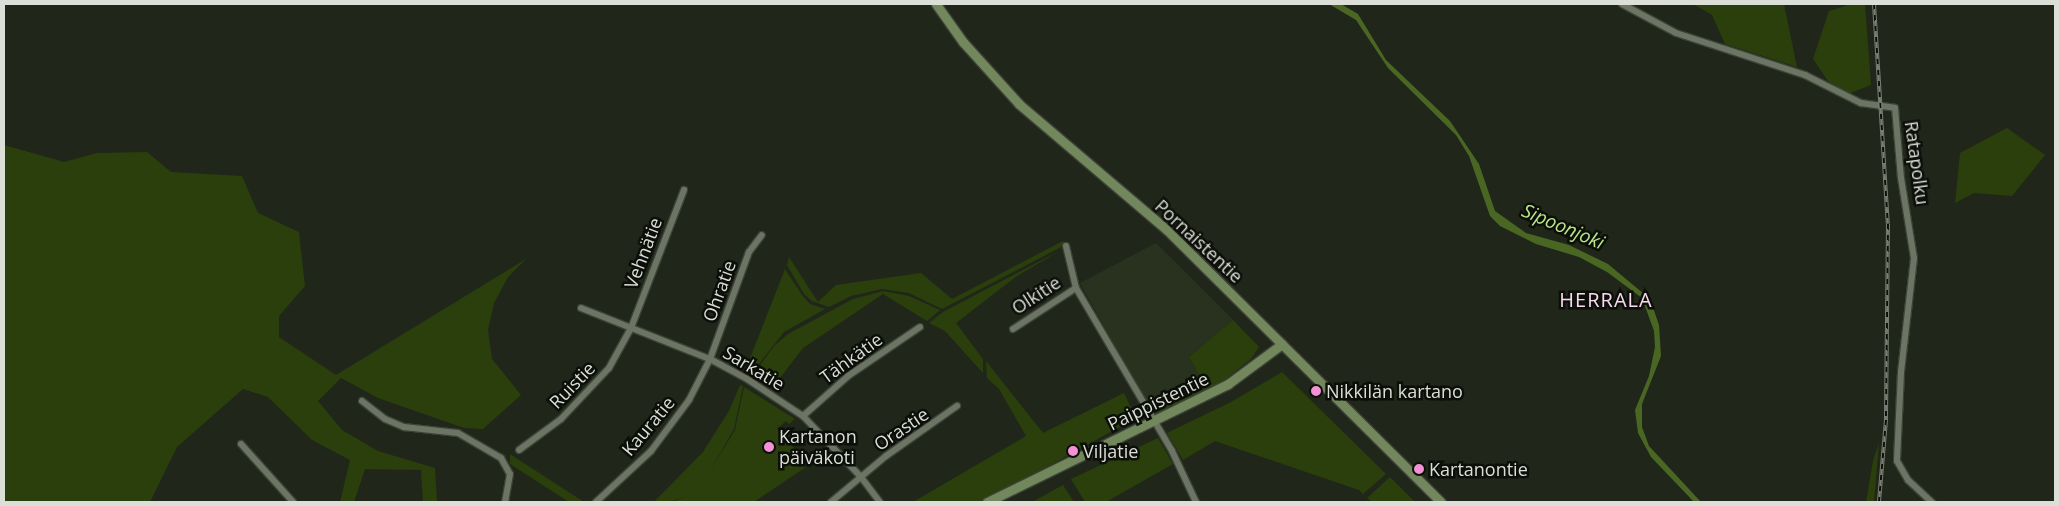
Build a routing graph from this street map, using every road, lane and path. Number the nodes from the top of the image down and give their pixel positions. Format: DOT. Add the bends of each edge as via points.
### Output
graph roads {
  1 [pos="936,4"];
  2 [pos="1622,4"];
  3 [pos="684,190"];
  4 [pos="762,235"];
  5 [pos="1066,246"];
  6 [pos="1076,288"];
  7 [pos="580,308"];
  8 [pos="631,328"];
  9 [pos="920,328"];
  10 [pos="1012,328"];
  11 [pos="1282,344"];
  12 [pos="710,359"];
  13 [pos="362,401"];
  14 [pos="957,406"];
  15 [pos="802,416"];
  16 [pos="1153,422"];
  17 [pos="241,444"];
  18 [pos="519,450"];
  19 [pos="861,476"];
  20 [pos="290,501"];
  21 [pos="505,502"];
  22 [pos="596,502"];
  23 [pos="831,502"];
  24 [pos="880,502"];
  25 [pos="987,502"];
  26 [pos="1196,502"];
  27 [pos="1441,502"];
  28 [pos="1932,502"];
  1 -- 11 [label="street, Pornaistentie" via="963,42 1019,104 1166,228"];
  2 -- 28 [label="street, Ratapolku" via="1676,33 1805,75 1861,103 1895,108 1901,178 1914,258 1901,372 1897,461 1908,480"];
  3 -- 8 [label="street, Vehnätie"];
  4 -- 12 [label="street, Ohratie" via="749,252"];
  5 -- 6 [label="street"];
  6 -- 10 [label="street, Olkitie"];
  6 -- 16 [label="street"];
  7 -- 8 [label="street, Sarkatie"];
  8 -- 12 [label="street, Sarkatie"];
  8 -- 18 [label="street, Ruistie" via="609,368 561,419"];
  9 -- 15 [label="street, Tähkätie" via="848,376"];
  11 -- 16 [label="street, Paippistentie" via="1228,384"];
  11 -- 27 [label="street, Pornaistentie"];
  12 -- 15 [label="street, Sarkatie"];
  12 -- 22 [label="street, Kauratie" via="690,400 651,451"];
  13 -- 21 [label="street" via="385,419 404,427 458,433 501,458 510,474"];
  14 -- 19 [label="street, Orastie"];
  15 -- 19 [label="street, Sarkatie"];
  16 -- 25 [label="street, Paippistentie"];
  16 -- 26 [label="street" via="1172,451"];
  17 -- 20 [label="street"];
  19 -- 23 [label="street, Orastie"];
  19 -- 24 [label="street, Sarkatie"];
}
